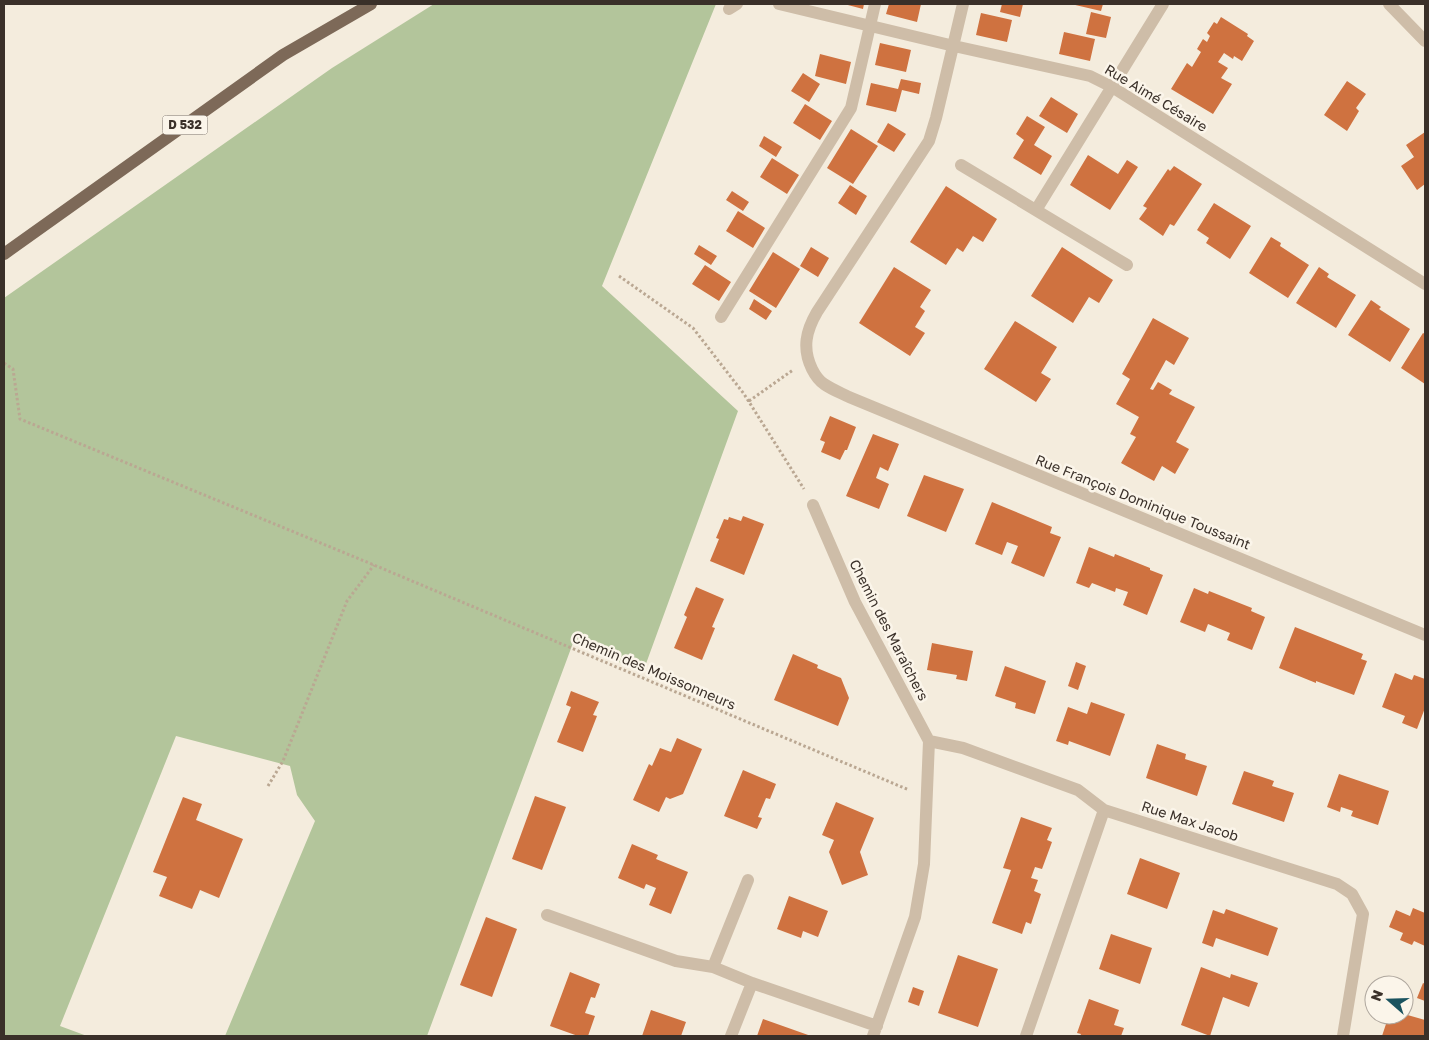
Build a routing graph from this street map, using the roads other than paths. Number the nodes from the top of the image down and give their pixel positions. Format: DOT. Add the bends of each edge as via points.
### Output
graph roads {
  1 [pos="371,4"];
  2 [pos="779,4"];
  3 [pos="875,4"];
  4 [pos="963,4"];
  5 [pos="1163,4"];
  6 [pos="1389,4"];
  7 [pos="870,26"];
  8 [pos="1425,41"];
  9 [pos="954,46"];
  10 [pos="1112,87"];
  11 [pos="962,165"];
  12 [pos="1036,210"];
  13 [pos="4,254"];
  14 [pos="1127,265"];
  15 [pos="1425,284"];
  16 [pos="721,317"];
  17 [pos="813,505"];
  18 [pos="1425,635"];
  19 [pos="929,741"];
  20 [pos="1104,810"];
  21 [pos="748,880"];
  22 [pos="547,915"];
  23 [pos="713,967"];
  24 [pos="752,983"];
  25 [pos="875,1031"];
  26 [pos="732,1036"];
  27 [pos="1026,1036"];
  28 [pos="1343,1036"];
  1 -- 13 [label="main road, D 532" via="283,55"];
  2 -- 7 [label="street, Rue Aimé Césaire"];
  3 -- 7 [label="street"];
  4 -- 9 [label="street"];
  5 -- 10 [label="street"];
  6 -- 8 [label="street"];
  7 -- 9 [label="street, Rue Aimé Césaire"];
  7 -- 16 [label="street" via="852,108"];
  9 -- 10 [label="street, Rue Aimé Césaire" via="1090,76"];
  9 -- 18 [label="street, Rue François Dominique Toussaint" via="929,141 815,316 807,334 805,348 816,377 849,397"];
  10 -- 12 [label="street"];
  10 -- 15 [label="street, Rue Aimé Césaire"];
  11 -- 12 [label="street"];
  12 -- 14 [label="street"];
  17 -- 19 [label="street, Chemin des Maraîchers" via="855,602"];
  19 -- 20 [label="street, Rue Max Jacob" via="963,748 1078,790"];
  19 -- 25 [label="street" via="924,864 915,917"];
  20 -- 27 [label="street"];
  20 -- 28 [label="street, Rue Max Jacob" via="1337,884 1352,894 1363,914"];
  21 -- 23 [label="street"];
  22 -- 23 [label="street" via="676,961"];
  23 -- 24 [label="street"];
  24 -- 25 [label="street"];
  24 -- 26 [label="street"];
}
